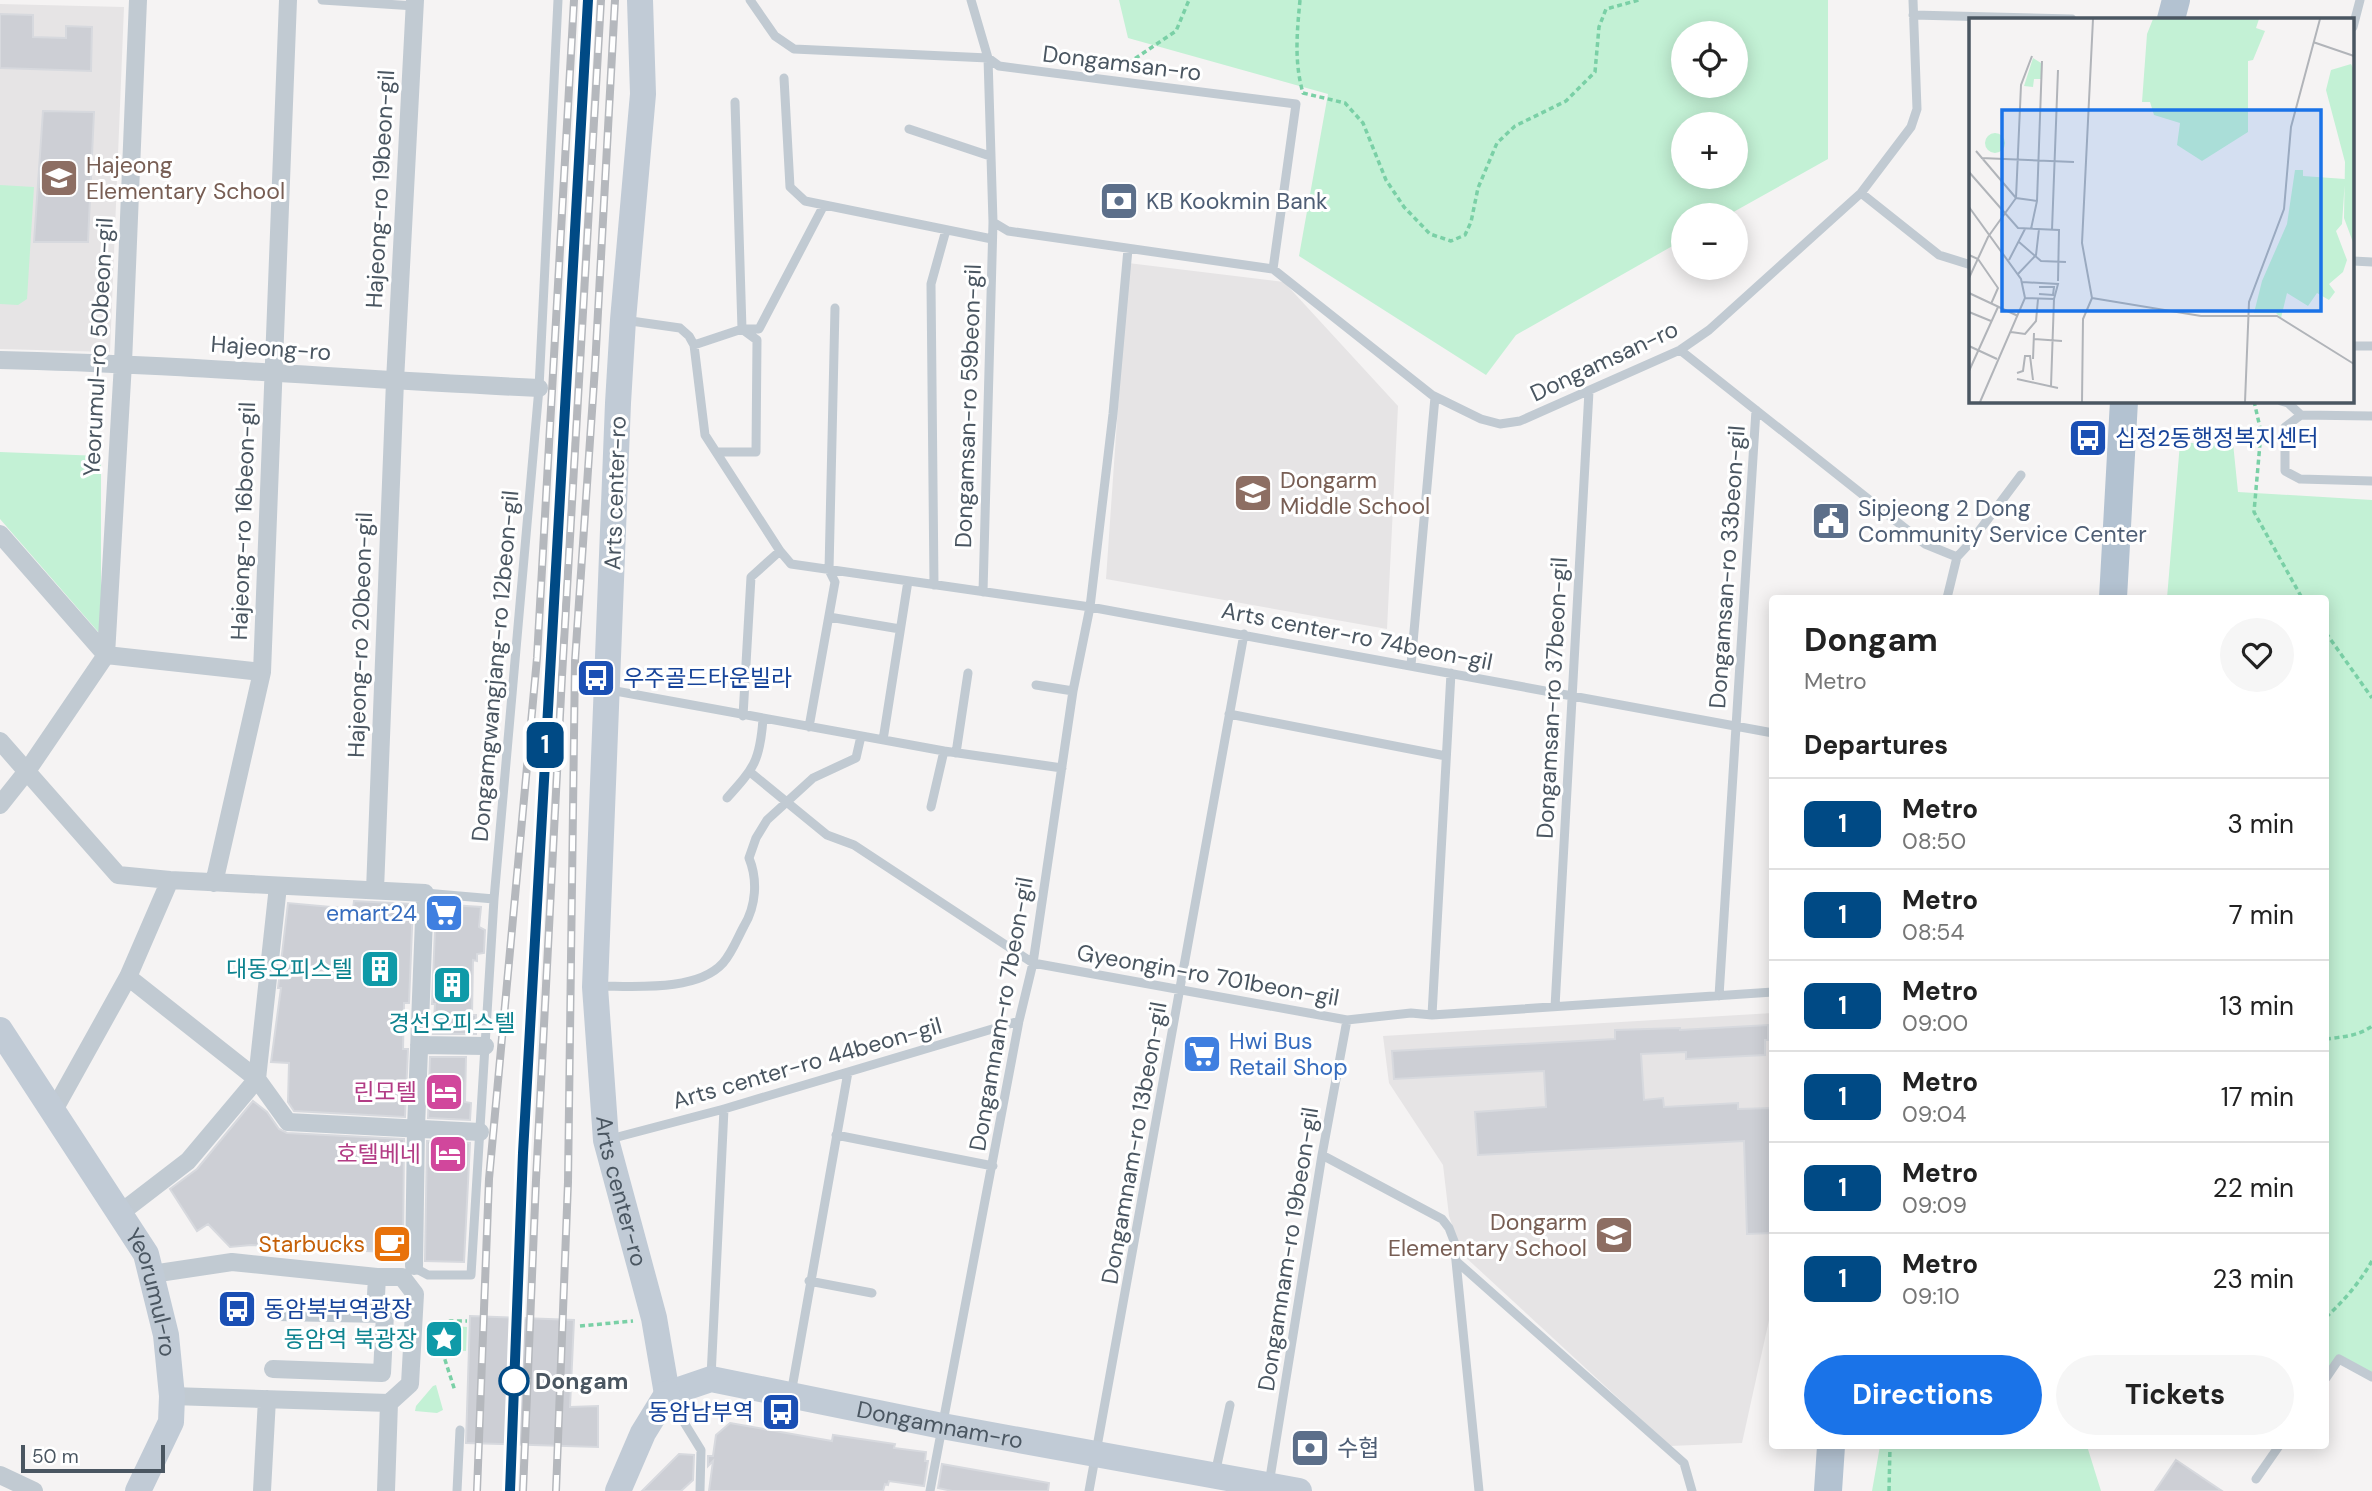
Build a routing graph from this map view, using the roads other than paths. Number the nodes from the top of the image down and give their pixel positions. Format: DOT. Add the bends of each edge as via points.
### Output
graph roads {
  1 [pos="138,0"];
  2 [pos="288,0"];
  3 [pos="323,0"];
  4 [pos="558,0"];
  5 [pos="640,0"];
  6 [pos="750,0"];
  7 [pos="971,0"];
  8 [pos="1913,0"];
  9 [pos="2176,0"];
  10 [pos="2360,0"];
  11 [pos="415,3"];
  12 [pos="1913,15"];
  13 [pos="2032,18"];
  14 [pos="2171,18"];
  15 [pos="2354,23"];
  16 [pos="988,58"];
  17 [pos="784,78"];
  18 [pos="735,102"];
  19 [pos="909,129"];
  20 [pos="990,156"];
  21 [pos="1861,193"];
  22 [pos="824,205"];
  23 [pos="993,222"];
  24 [pos="946,230"];
  25 [pos="992,239"];
  26 [pos="1128,249"];
  27 [pos="2354,261"];
  28 [pos="2372,262"];
  29 [pos="1969,264"];
  30 [pos="1273,269"];
  31 [pos="835,307"];
  32 [pos="623,320"];
  33 [pos="742,329"];
  34 [pos="694,345"];
  35 [pos="2354,346"];
  36 [pos="2372,346"];
  37 [pos="1680,350"];
  38 [pos="0,360"];
  39 [pos="123,363"];
  40 [pos="273,373"];
  41 [pos="395,382"];
  42 [pos="539,388"];
  43 [pos="1589,391"];
  44 [pos="1435,397"];
  45 [pos="2124,402"];
  46 [pos="2284,402"];
  47 [pos="1756,410"];
  48 [pos="2301,415"];
  49 [pos="2372,416"];
  50 [pos="716,452"];
  51 [pos="2021,475"];
  52 [pos="2372,481"];
  53 [pos="0,534"];
  54 [pos="780,551"];
  55 [pos="1956,557"];
  56 [pos="829,570"];
  57 [pos="908,581"];
  58 [pos="934,584"];
  59 [pos="983,592"];
  60 [pos="1948,595"];
  61 [pos="2113,595"];
  62 [pos="1090,607"];
  63 [pos="829,617"];
  64 [pos="901,629"];
  65 [pos="1244,634"];
  66 [pos="106,655"];
  67 [pos="1411,665"];
  68 [pos="262,672"];
  69 [pos="968,673"];
  70 [pos="1451,673"];
  71 [pos="1036,685"];
  72 [pos="608,690"];
  73 [pos="1073,691"];
  74 [pos="1572,695"];
  75 [pos="1229,714"];
  76 [pos="743,716"];
  77 [pos="763,719"];
  78 [pos="1736,726"];
  79 [pos="809,727"];
  80 [pos="1769,732"];
  81 [pos="861,736"];
  82 [pos="883,740"];
  83 [pos="0,741"];
  84 [pos="944,751"];
  85 [pos="956,753"];
  86 [pos="1446,755"];
  87 [pos="1062,768"];
  88 [pos="27,771"];
  89 [pos="750,772"];
  90 [pos="727,798"];
  91 [pos="788,803"];
  92 [pos="0,805"];
  93 [pos="931,807"];
  94 [pos="170,880"];
  95 [pos="214,883"];
  96 [pos="278,886"];
  97 [pos="375,890"];
  98 [pos="425,893"];
  99 [pos="494,899"];
  100 [pos="1033,963"];
  101 [pos="128,977"];
  102 [pos="595,986"];
  103 [pos="1181,988"];
  104 [pos="1769,992"];
  105 [pos="1719,996"];
  106 [pos="1555,1007"];
  107 [pos="1432,1015"];
  108 [pos="1347,1020"];
  109 [pos="1019,1021"];
  110 [pos="0,1030"];
  111 [pos="419,1045"];
  112 [pos="485,1046"];
  113 [pos="848,1072"];
  114 [pos="257,1079"];
  115 [pos="724,1109"];
  116 [pos="54,1110"];
  117 [pos="416,1128"];
  118 [pos="480,1132"];
  119 [pos="836,1135"];
  120 [pos="606,1140"];
  121 [pos="1322,1155"];
  122 [pos="993,1166"];
  123 [pos="118,1214"];
  124 [pos="1456,1261"];
  125 [pos="408,1272"];
  126 [pos="152,1274"];
  127 [pos="377,1277"];
  128 [pos="809,1281"];
  129 [pos="872,1293"];
  130 [pos="276,1312"];
  131 [pos="376,1314"];
  132 [pos="273,1369"];
  133 [pos="328,1371"];
  134 [pos="2329,1374"];
  135 [pos="2372,1377"];
  136 [pos="711,1379"];
  137 [pos="667,1394"];
  138 [pos="172,1395"];
  139 [pos="790,1396"];
  140 [pos="267,1399"];
  141 [pos="299,1400"];
  142 [pos="389,1403"];
  143 [pos="1230,1405"];
  144 [pos="942,1426"];
  145 [pos="460,1430"];
  146 [pos="1831,1449"];
  147 [pos="2277,1449"];
  148 [pos="1096,1454"];
  149 [pos="0,1475"];
  150 [pos="1214,1475"];
  151 [pos="2256,1479"];
  152 [pos="1269,1488"];
  153 [pos="34,1491"];
  154 [pos="138,1491"];
  155 [pos="262,1491"];
  156 [pos="386,1491"];
  157 [pos="457,1491"];
  158 [pos="618,1491"];
  159 [pos="700,1491"];
  160 [pos="930,1491"];
  161 [pos="1089,1491"];
  162 [pos="1299,1491"];
  163 [pos="1479,1491"];
  164 [pos="1692,1491"];
  165 [pos="1828,1491"];
  1 -- 39 [label="street, Yeorumul-ro 50beon-gil"];
  2 -- 40 [label="street, Hajeong-ro 16beon-gil"];
  3 -- 11 [label="lane"];
  4 -- 42 [label="lane, Dongamgwangjang-ro 12beon-gil"];
  5 -- 32 [label="street, Arts center-ro" via="643,94"];
  6 -- 16 [label="lane, Dongamsan-ro" via="775,36 794,49"];
  7 -- 16 [label="lane"];
  8 -- 12 [label="lane, Dongamsan-ro"];
  9 -- 14 [label="main road"];
  10 -- 15 [label="lane"];
  11 -- 41 [label="street, Hajeong-ro 19beon-gil"];
  12 -- 13 [label="lane"];
  12 -- 21 [label="lane, Dongamsan-ro" via="1917,109 1911,127"];
  16 -- 20 [label="lane"];
  16 -- 30 [label="lane, Dongamsan-ro" via="999,66 1296,104"];
  17 -- 22 [label="lane" via="790,187 805,201"];
  18 -- 33 [label="lane"];
  19 -- 20 [label="lane"];
  20 -- 23 [label="lane"];
  21 -- 29 [label="lane" via="1939,254"];
  21 -- 37 [label="lane, Dongamsan-ro" via="1709,330"];
  22 -- 24 [label="lane"];
  22 -- 33 [label="lane" via="759,329"];
  23 -- 25 [label="lane, Dongamsan-ro 59beon-gil"];
  23 -- 26 [label="lane" via="1009,231"];
  24 -- 25 [label="lane"];
  24 -- 58 [label="lane" via="931,284"];
  25 -- 59 [label="lane, Dongamsan-ro 59beon-gil"];
  26 -- 30 [label="lane"];
  26 -- 62 [label="lane, Dongamnam-ro 7beon-gil"];
  27 -- 28 [label="lane"];
  30 -- 44 [label="lane, Dongamsan-ro"];
  31 -- 56 [label="lane"];
  32 -- 34 [label="lane" via="680,328"];
  32 -- 72 [label="street, Arts center-ro"];
  33 -- 34 [label="lane"];
  33 -- 50 [label="lane" via="757,340 756,452"];
  34 -- 50 [label="lane, Arts center-ro 74beon-gil" via="705,435"];
  35 -- 36 [label="lane"];
  37 -- 43 [label="lane, Dongamsan-ro"];
  37 -- 47 [label="lane, Dongamsan-ro 33beon-gil"];
  38 -- 39 [label="street, Hajeong-ro"];
  39 -- 40 [label="street, Hajeong-ro"];
  39 -- 66 [label="street, Yeorumul-ro 50beon-gil"];
  40 -- 41 [label="street, Hajeong-ro"];
  40 -- 68 [label="street, Hajeong-ro 16beon-gil"];
  41 -- 42 [label="street, Hajeong-ro"];
  41 -- 97 [label="street, Hajeong-ro 20beon-gil"];
  42 -- 99 [label="lane, Dongamgwangjang-ro 12beon-gil"];
  43 -- 44 [label="lane, Dongamsan-ro" via="1520,421 1500,424"];
  43 -- 74 [label="lane, Dongamsan-ro 37beon-gil"];
  44 -- 67 [label="lane"];
  45 -- 61 [label="main road"];
  46 -- 48 [label="lane"];
  47 -- 55 [label="lane, Dongamsan-ro 33beon-gil" via="1925,544"];
  47 -- 78 [label="lane, Dongamsan-ro 33beon-gil"];
  48 -- 49 [label="lane"];
  48 -- 52 [label="lane" via="2285,427 2285,471 2300,479"];
  50 -- 54 [label="lane, Arts center-ro 74beon-gil"];
  51 -- 55 [label="lane"];
  53 -- 66 [label="street"];
  54 -- 56 [label="lane, Arts center-ro 74beon-gil" via="791,564"];
  54 -- 76 [label="lane" via="751,577"];
  55 -- 60 [label="lane"];
  56 -- 57 [label="lane, Arts center-ro 74beon-gil"];
  56 -- 63 [label="lane" via="835,582"];
  57 -- 58 [label="lane, Arts center-ro 74beon-gil"];
  57 -- 64 [label="lane"];
  58 -- 59 [label="lane, Arts center-ro 74beon-gil"];
  59 -- 62 [label="lane, Arts center-ro 74beon-gil"];
  62 -- 65 [label="lane, Arts center-ro 74beon-gil"];
  62 -- 73 [label="lane, Dongamnam-ro 7beon-gil"];
  63 -- 64 [label="lane"];
  63 -- 79 [label="lane"];
  64 -- 82 [label="lane"];
  65 -- 67 [label="lane, Arts center-ro 74beon-gil"];
  65 -- 75 [label="lane, Dongamnam-ro 13beon-gil"];
  66 -- 68 [label="street, Hajeong-ro 16beon-gil"];
  66 -- 88 [label="street"];
  67 -- 70 [label="lane, Arts center-ro 74beon-gil"];
  68 -- 95 [label="street, Hajeong-ro 16beon-gil"];
  69 -- 85 [label="lane"];
  70 -- 74 [label="lane, Arts center-ro 74beon-gil"];
  70 -- 86 [label="lane"];
  71 -- 73 [label="lane"];
  72 -- 76 [label="lane"];
  72 -- 102 [label="street, Arts center-ro"];
  73 -- 87 [label="lane, Dongamnam-ro 7beon-gil"];
  74 -- 78 [label="lane, Arts center-ro 74beon-gil"];
  74 -- 106 [label="lane, Dongamsan-ro 37beon-gil"];
  75 -- 86 [label="lane"];
  75 -- 103 [label="lane, Dongamnam-ro 13beon-gil"];
  76 -- 77 [label="lane"];
  77 -- 79 [label="lane"];
  77 -- 89 [label="lane" via="761,747"];
  78 -- 80 [label="lane, Arts center-ro 74beon-gil"];
  78 -- 105 [label="lane"];
  79 -- 81 [label="lane"];
  81 -- 82 [label="lane"];
  81 -- 91 [label="lane" via="856,758 813,778"];
  82 -- 84 [label="lane"];
  83 -- 88 [label="street"];
  84 -- 85 [label="lane"];
  84 -- 93 [label="lane"];
  85 -- 87 [label="lane"];
  86 -- 107 [label="lane"];
  87 -- 100 [label="lane, Dongamnam-ro 7beon-gil"];
  88 -- 92 [label="street"];
  88 -- 94 [label="street" via="118,874"];
  89 -- 90 [label="lane"];
  89 -- 91 [label="lane, Gyeongin-ro 701beon-gil"];
  91 -- 100 [label="lane, Gyeongin-ro 701beon-gil" via="827,835 854,845"];
  91 -- 102 [label="lane" via="767,820 753,848 755,893 747,920 722,964 697,979 669,986"];
  94 -- 95 [label="street"];
  94 -- 101 [label="street"];
  95 -- 96 [label="street"];
  96 -- 97 [label="street"];
  96 -- 114 [label="street"];
  97 -- 98 [label="street"];
  98 -- 99 [label="lane"];
  98 -- 111 [label="street"];
  99 -- 112 [label="lane, Dongamgwangjang-ro 12beon-gil"];
  100 -- 103 [label="lane, Gyeongin-ro 701beon-gil"];
  100 -- 109 [label="lane, Dongamnam-ro 7beon-gil"];
  101 -- 114 [label="street"];
  101 -- 116 [label="street"];
  102 -- 120 [label="street, Arts center-ro"];
  103 -- 108 [label="lane, Gyeongin-ro 701beon-gil"];
  103 -- 148 [label="lane, Dongamnam-ro 13beon-gil"];
  104 -- 105 [label="lane, Gyeongin-ro 701beon-gil"];
  105 -- 106 [label="lane, Gyeongin-ro 701beon-gil"];
  106 -- 107 [label="lane, Gyeongin-ro 701beon-gil"];
  107 -- 108 [label="lane, Gyeongin-ro 701beon-gil"];
  108 -- 121 [label="lane, Dongamnam-ro 19beon-gil"];
  109 -- 113 [label="lane, Arts center-ro 44beon-gil"];
  109 -- 122 [label="lane, Dongamnam-ro 7beon-gil"];
  110 -- 116 [label="street, Yeorumul-ro"];
  111 -- 112 [label="street"];
  111 -- 117 [label="street"];
  112 -- 118 [label="lane, Dongamgwangjang-ro 12beon-gil"];
  113 -- 115 [label="lane, Arts center-ro 44beon-gil"];
  113 -- 119 [label="lane"];
  114 -- 117 [label="street" via="288,1122"];
  114 -- 123 [label="street" via="188,1161"];
  115 -- 120 [label="lane, Arts center-ro 44beon-gil"];
  115 -- 136 [label="lane"];
  116 -- 123 [label="street, Yeorumul-ro"];
  117 -- 118 [label="street"];
  117 -- 125 [label="street"];
  118 -- 125 [label="lane, Dongamgwangjang-ro 12beon-gil" via="471,1275"];
  119 -- 122 [label="lane"];
  119 -- 128 [label="lane"];
  120 -- 137 [label="street, Arts center-ro" via="654,1318"];
  121 -- 124 [label="lane" via="1442,1219 1454,1241"];
  121 -- 152 [label="lane, Dongamnam-ro 19beon-gil"];
  122 -- 144 [label="lane, Dongamnam-ro 7beon-gil"];
  123 -- 126 [label="street, Yeorumul-ro" via="146,1254"];
  124 -- 163 [label="lane"];
  124 -- 164 [label="lane" via="1684,1463"];
  125 -- 127 [label="street"];
  125 -- 142 [label="street" via="415,1294 410,1384"];
  126 -- 127 [label="street" via="232,1262"];
  126 -- 138 [label="street, Yeorumul-ro" via="170,1359"];
  127 -- 131 [label="street"];
  128 -- 129 [label="lane"];
  128 -- 139 [label="lane"];
  130 -- 131 [label="street"];
  131 -- 133 [label="street" via="385,1314 382,1373"];
  132 -- 133 [label="street"];
  133 -- 141 [label="street"];
  134 -- 135 [label="lane" via="2339,1359"];
  136 -- 137 [label="street"];
  136 -- 139 [label="street, Dongamnam-ro"];
  137 -- 158 [label="street" via="643,1433"];
  137 -- 159 [label="lane" via="701,1450"];
  138 -- 140 [label="street"];
  138 -- 154 [label="street, Yeorumul-ro" via="171,1422"];
  139 -- 144 [label="street, Dongamnam-ro"];
  140 -- 141 [label="street"];
  140 -- 155 [label="street"];
  141 -- 142 [label="street"];
  142 -- 156 [label="street"];
  143 -- 150 [label="lane"];
  144 -- 148 [label="street, Dongamnam-ro"];
  144 -- 160 [label="lane, Dongamnam-ro 7beon-gil"];
  145 -- 157 [label="lane"];
  146 -- 165 [label="main road"];
  147 -- 151 [label="lane"];
  148 -- 150 [label="street, Dongamnam-ro"];
  148 -- 161 [label="lane, Dongamnam-ro 13beon-gil"];
  149 -- 153 [label="street"];
  150 -- 152 [label="street, Dongamnam-ro"];
  152 -- 162 [label="street, Dongamnam-ro"];
}
